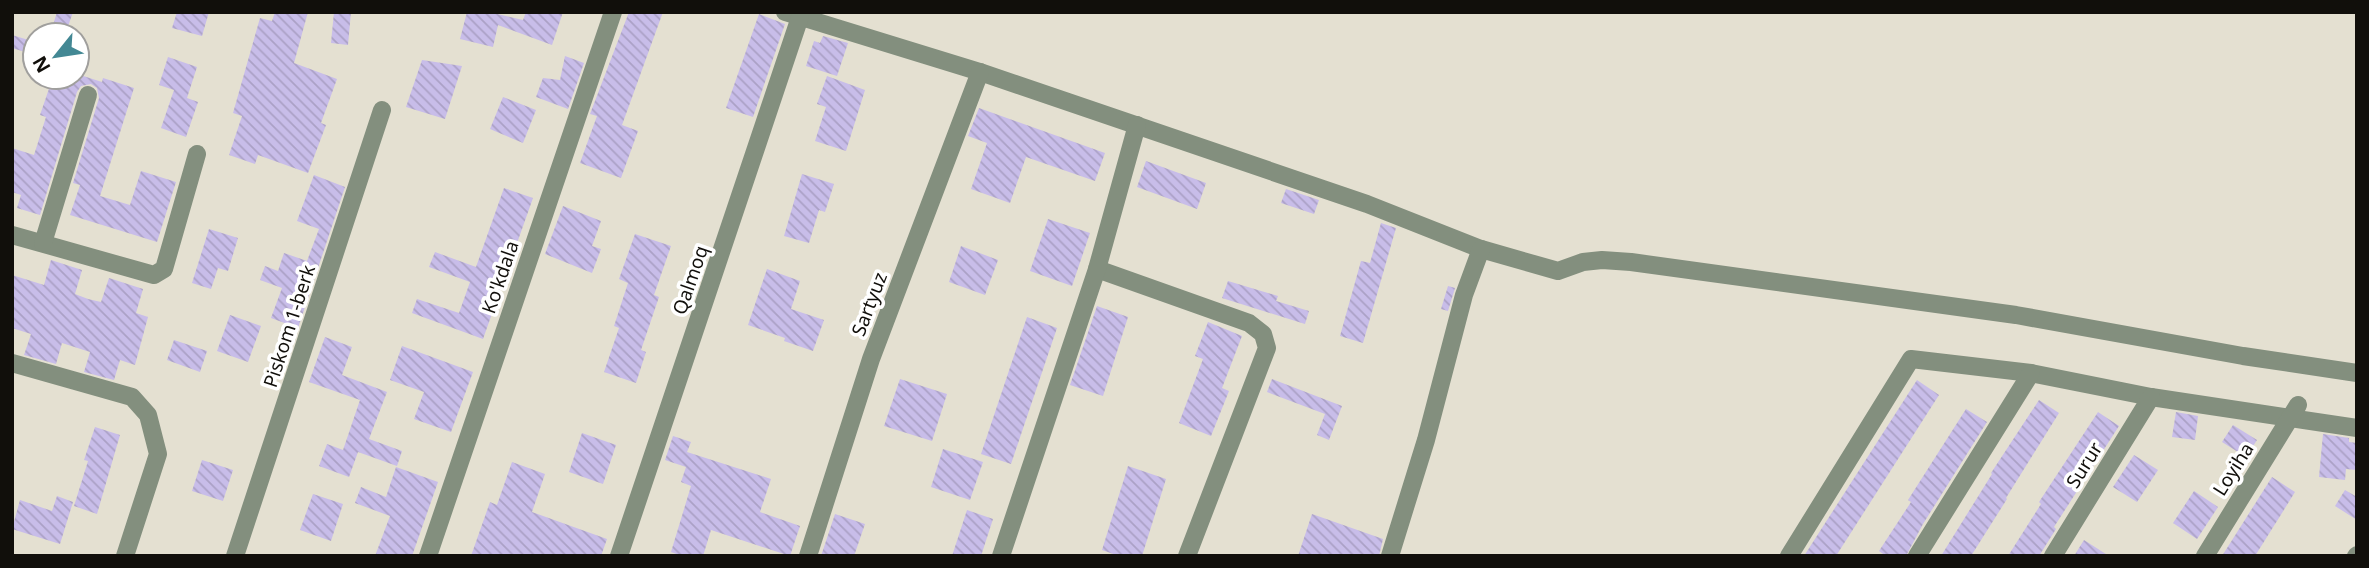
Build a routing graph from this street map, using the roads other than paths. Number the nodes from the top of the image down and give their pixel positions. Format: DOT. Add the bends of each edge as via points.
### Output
graph roads {
  1 [pos="613,12"];
  2 [pos="793,15"];
  3 [pos="980,72"];
  4 [pos="88,95"];
  5 [pos="382,110"];
  6 [pos="1137,125"];
  7 [pos="197,154"];
  8 [pos="12,234"];
  9 [pos="43,243"];
  10 [pos="1481,249"];
  11 [pos="1097,269"];
  12 [pos="12,363"];
  13 [pos="2031,373"];
  14 [pos="2357,373"];
  15 [pos="2151,397"];
  16 [pos="2294,412"];
  17 [pos="2357,428"];
  18 [pos="125,556"];
  19 [pos="235,556"];
  20 [pos="428,556"];
  21 [pos="619,556"];
  22 [pos="808,556"];
  23 [pos="1001,556"];
  24 [pos="1187,556"];
  25 [pos="1390,556"];
  26 [pos="1789,556"];
  27 [pos="1917,556"];
  28 [pos="2053,556"];
  29 [pos="2204,556"];
  1 -- 20 [label="street, Ko'kdala"];
  2 -- 3 [label="street"];
  2 -- 21 [label="street, Qalmoq"];
  3 -- 6 [label="street"];
  3 -- 22 [label="street, Sartyuz" via="871,359"];
  4 -- 9 [label="street"];
  5 -- 19 [label="street, Piskom 1-berk"];
  6 -- 10 [label="street" via="1367,204"];
  6 -- 11 [label="street"];
  7 -- 9 [label="street" via="164,269 154,275"];
  8 -- 9 [label="street"];
  10 -- 14 [label="street" via="1558,271 1583,262 1631,262 2016,315"];
  10 -- 25 [label="street"];
  11 -- 23 [label="street"];
  11 -- 24 [label="street" via="1249,323 1263,334 1267,348"];
  12 -- 18 [label="street" via="132,397 148,415 158,454"];
  13 -- 15 [label="street"];
  13 -- 26 [label="street" via="1911,359"];
  13 -- 27 [label="street"];
  15 -- 16 [label="street"];
  15 -- 28 [label="street, Surur"];
  16 -- 17 [label="street"];
  16 -- 29 [label="street, Loyiha"];
}
